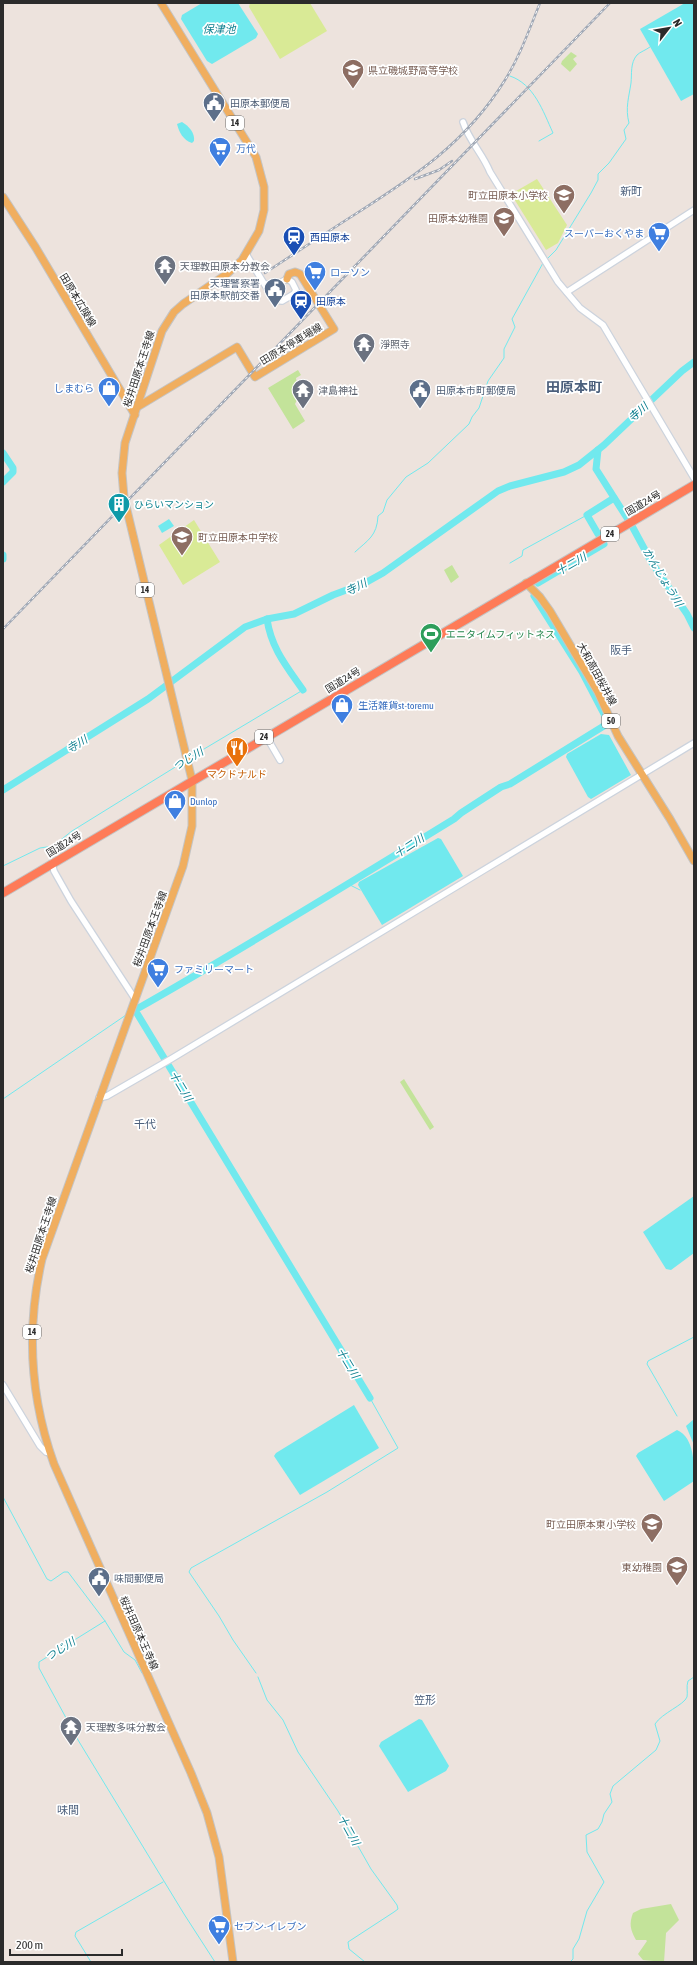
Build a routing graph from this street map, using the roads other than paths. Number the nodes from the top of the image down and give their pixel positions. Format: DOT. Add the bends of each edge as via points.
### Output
graph roads {
  1 [pos="161,3"];
  2 [pos="464,122"];
  3 [pos="3,197"];
  4 [pos="694,210"];
  5 [pos="246,254"];
  6 [pos="287,279"];
  7 [pos="266,284"];
  8 [pos="567,292"];
  9 [pos="139,406"];
  10 [pos="135,414"];
  11 [pos="694,478"];
  12 [pos="694,485"];
  13 [pos="124,497"];
  14 [pos="126,506"];
  15 [pos="526,583"];
  16 [pos="266,736"];
  17 [pos="694,743"];
  18 [pos="280,760"];
  19 [pos="642,774"];
  20 [pos="192,780"];
  21 [pos="694,861"];
  22 [pos="52,863"];
  23 [pos="3,892"];
  24 [pos="135,1000"];
  25 [pos="99,1098"];
  26 [pos="3,1385"];
  27 [pos="50,1453"];
  28 [pos="233,1962"];
  1 -- 5 [label="main road, 桜井田原本王寺線 / 14" via="247,142 260,170 264,186 264,210 259,231"];
  2 -- 8 [label="street" via="472,142 490,172 558,282"];
  3 -- 10 [label="main road, 田原本広陵線"];
  4 -- 8 [label="street"];
  5 -- 7 [label="street"];
  5 -- 9 [label="main road, 桜井田原本王寺線 / 14" via="227,274 183,304 169,320 159,338"];
  6 -- 7 [label="street" via="274,286"];
  6 -- 7 [label="street" via="296,290 282,301 274,300"];
  6 -- 9 [label="main road, 田原本停車場線" via="289,274 300,274 334,329 255,377 237,347"];
  8 -- 11 [label="street" via="580,308 602,325"];
  9 -- 10 [label="main road, 桜井田原本王寺線 / 14"];
  10 -- 13 [label="main road, 桜井田原本王寺線 / 14" via="125,443 122,473"];
  12 -- 15 [label="highway, 国道24号 / 24"];
  14 -- 20 [label="main road, 桜井田原本王寺線 / 14"];
  15 -- 16 [label="highway, 国道24号 / 24"];
  15 -- 19 [label="main road, 大和高田桜井線 / 50" via="550,612 598,692 618,736"];
  16 -- 18 [label="street"];
  16 -- 20 [label="highway, 国道24号 / 24"];
  17 -- 19 [label="street"];
  19 -- 21 [label="main road, 大和高田桜井線 / 50"];
  19 -- 25 [label="street" via="167,1061 107,1096"];
  20 -- 22 [label="highway, 国道24号 / 24"];
  20 -- 24 [label="main road, 桜井田原本王寺線 / 14" via="192,826 187,850"];
  22 -- 23 [label="highway, 国道24号 / 24"];
  22 -- 24 [label="street" via="71,901"];
  24 -- 25 [label="main road, 桜井田原本王寺線 / 14"];
  25 -- 27 [label="main road, 桜井田原本王寺線 / 14" via="45,1248 36,1287 32,1331 33,1375 38,1412"];
  26 -- 27 [label="street" via="40,1446"];
  27 -- 28 [label="main road, 桜井田原本王寺線 / 14" via="60,1481 201,1797 220,1864"];
}
